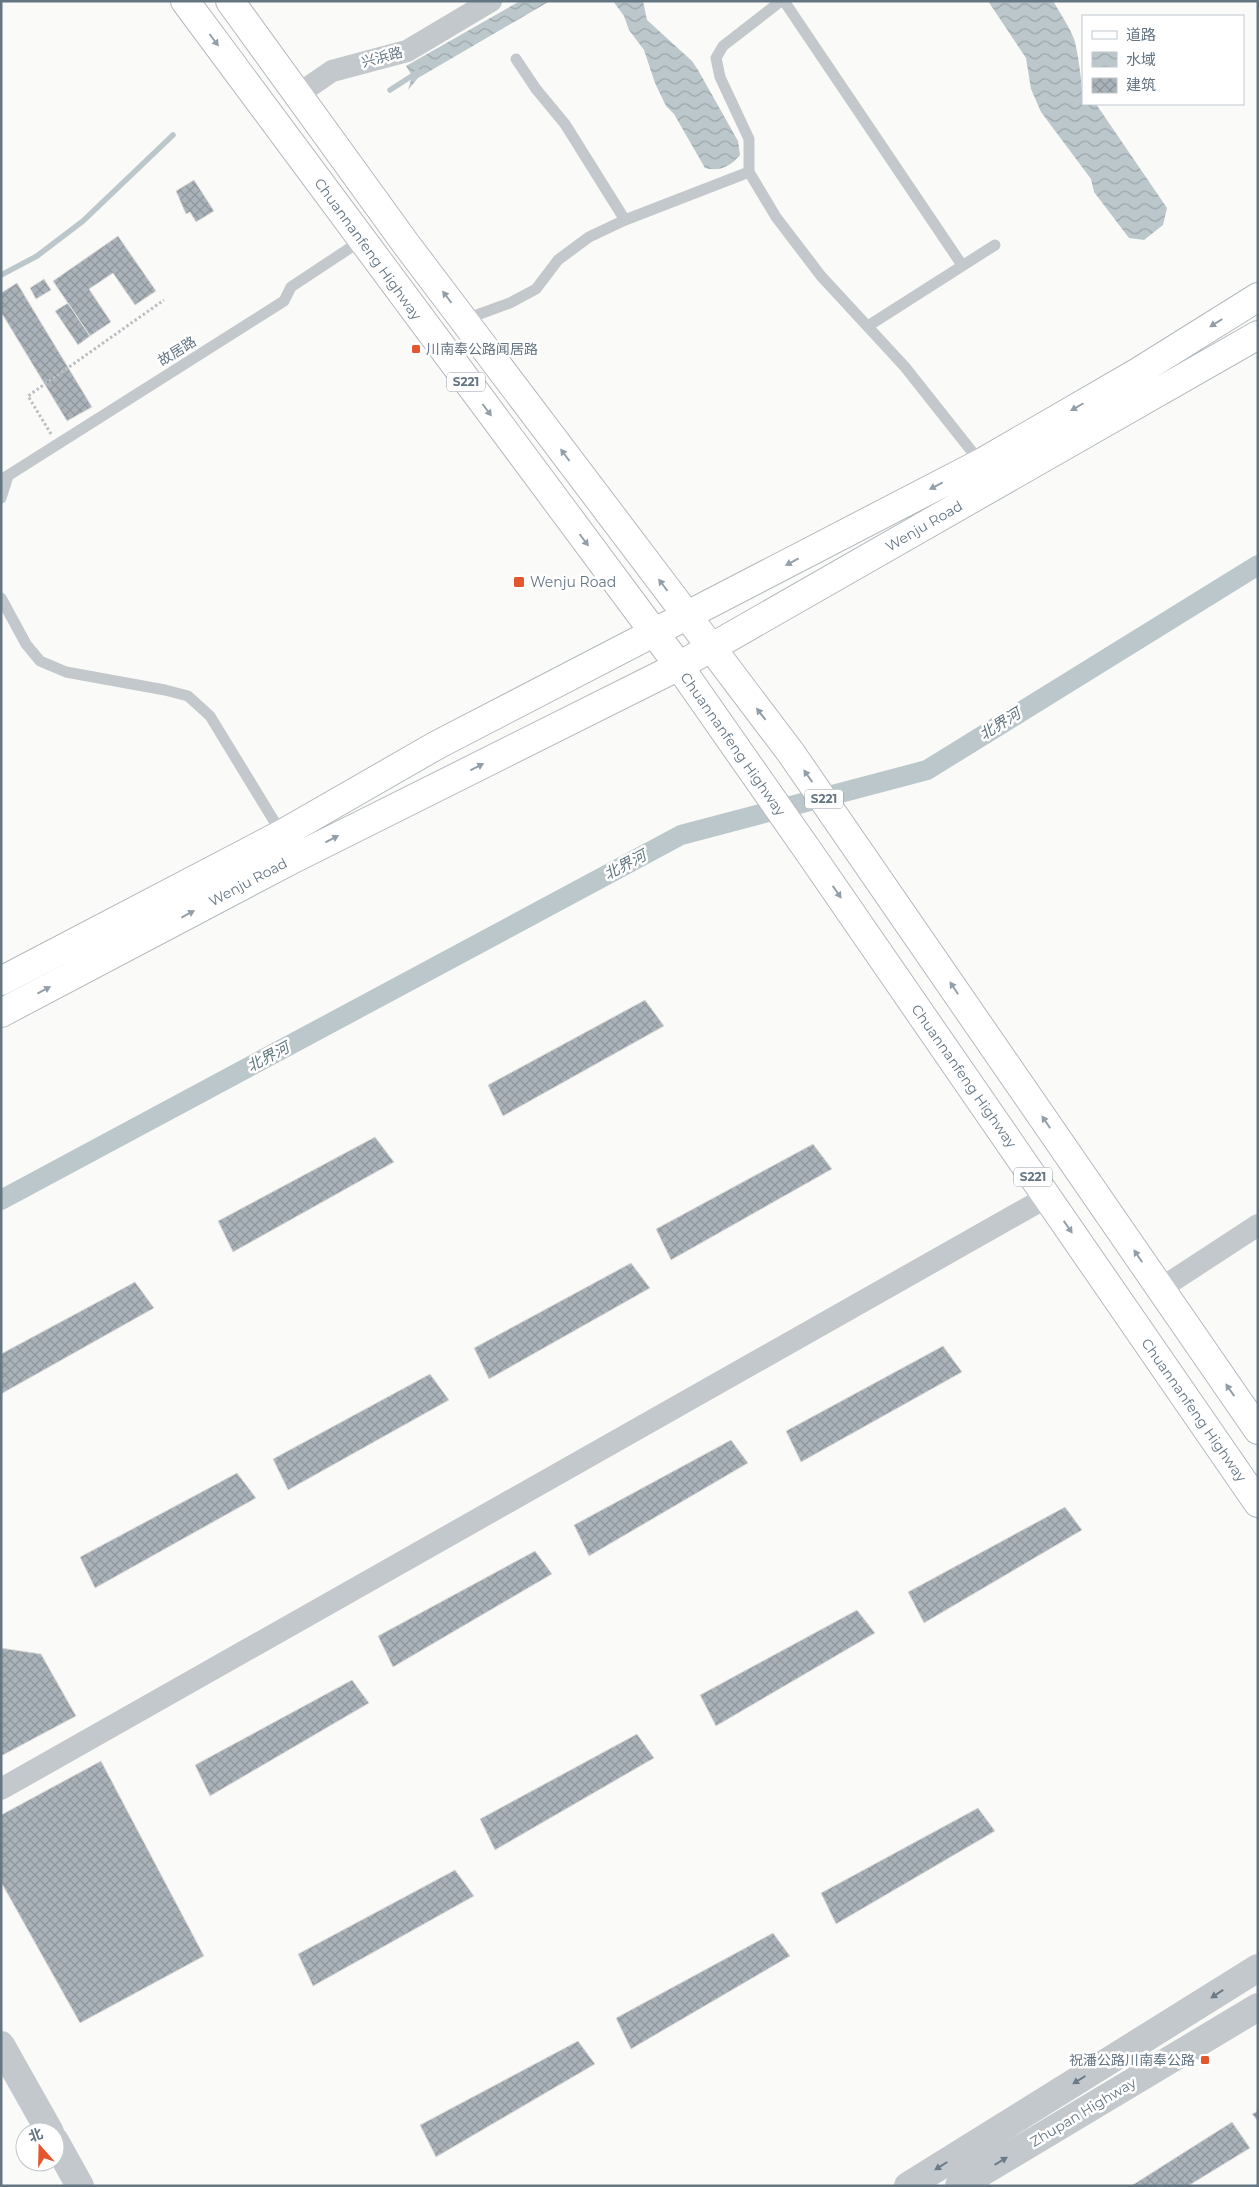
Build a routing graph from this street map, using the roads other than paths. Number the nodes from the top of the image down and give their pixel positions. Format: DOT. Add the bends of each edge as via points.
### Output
graph roads {
  1 [pos="185,1"];
  2 [pos="230,1"];
  3 [pos="491,1"];
  4 [pos="782,1"];
  5 [pos="516,59"];
  6 [pos="298,95"];
  7 [pos="749,172"];
  8 [pos="626,220"];
  9 [pos="362,240"];
  10 [pos="995,245"];
  11 [pos="962,265"];
  12 [pos="1258,297"];
  13 [pos="464,320"];
  14 [pos="868,326"];
  15 [pos="1258,335"];
  16 [pos="989,473"];
  17 [pos="5,478"];
  18 [pos="1,498"];
  19 [pos="1,598"];
  20 [pos="687,617"];
  21 [pos="653,632"];
  22 [pos="710,647"];
  23 [pos="678,666"];
  24 [pos="286,847"];
  25 [pos="1,981"];
  26 [pos="1,1013"];
  27 [pos="1047,1197"];
  28 [pos="1258,1224"];
  29 [pos="1160,1288"];
  30 [pos="1258,1430"];
  31 [pos="1258,1503"];
  32 [pos="1,1789"];
  33 [pos="1258,1968"];
  34 [pos="1258,2007"];
  35 [pos="1,2045"];
  36 [pos="44,2122"];
  37 [pos="65,2159"];
  38 [pos="80,2186"];
  39 [pos="908,2186"];
  40 [pos="959,2186"];
  1 -- 9 [label="main road, Chuannanfeng Highway / S221, one-way"];
  2 -- 6 [label="main road, S221"];
  3 -- 6 [label="street, 兴浜路" via="407,51 332,70"];
  4 -- 7 [label="lane" via="723,46 716,58 720,77 749,139"];
  4 -- 11 [label="lane"];
  5 -- 8 [label="lane" via="565,124"];
  13 -- 6 [label="main road, S221, one-way"];
  7 -- 8 [label="lane"];
  7 -- 14 [label="lane" via="776,217 815,268"];
  8 -- 13 [label="lane" via="589,237 558,260 536,289 510,303"];
  9 -- 17 [label="lane, 故居路" via="291,287 284,301"];
  9 -- 21 [label="main road, Chuannanfeng Highway / S221, one-way"];
  10 -- 11 [label="lane"];
  11 -- 14 [label="lane"];
  12 -- 16 [label="main road, one-way" via="1138,372"];
  20 -- 13 [label="main road, S221, one-way"];
  14 -- 16 [label="lane" via="905,367"];
  15 -- 16 [label="main road, Wenju Road"];
  16 -- 20 [label="main road, one-way"];
  16 -- 22 [label="main road, Wenju Road"];
  17 -- 18 [label="lane"];
  19 -- 24 [label="lane" via="26,644 40,662 66,672 188,696 210,716"];
  20 -- 21 [label="main road"];
  20 -- 22 [label="main road, S221"];
  21 -- 23 [label="main road, Chuannanfeng Highway / S221"];
  21 -- 24 [label="main road" via="437,745"];
  22 -- 23 [label="main road, Wenju Road"];
  29 -- 22 [label="main road, S221, one-way" via="856,845"];
  24 -- 23 [label="main road, Wenju Road, one-way"];
  23 -- 27 [label="main road, Chuannanfeng Highway / S221, one-way"];
  24 -- 25 [label="main road"];
  26 -- 24 [label="main road, Wenju Road, one-way"];
  27 -- 31 [label="main road, Chuannanfeng Highway / S221, one-way"];
  27 -- 32 [label="street"];
  28 -- 29 [label="street"];
  30 -- 29 [label="main road, S221, one-way"];
  33 -- 39 [label="street, one-way"];
  40 -- 34 [label="street, Zhupan Highway, one-way"];
  35 -- 36 [label="street"];
  37 -- 38 [label="street"];
}
